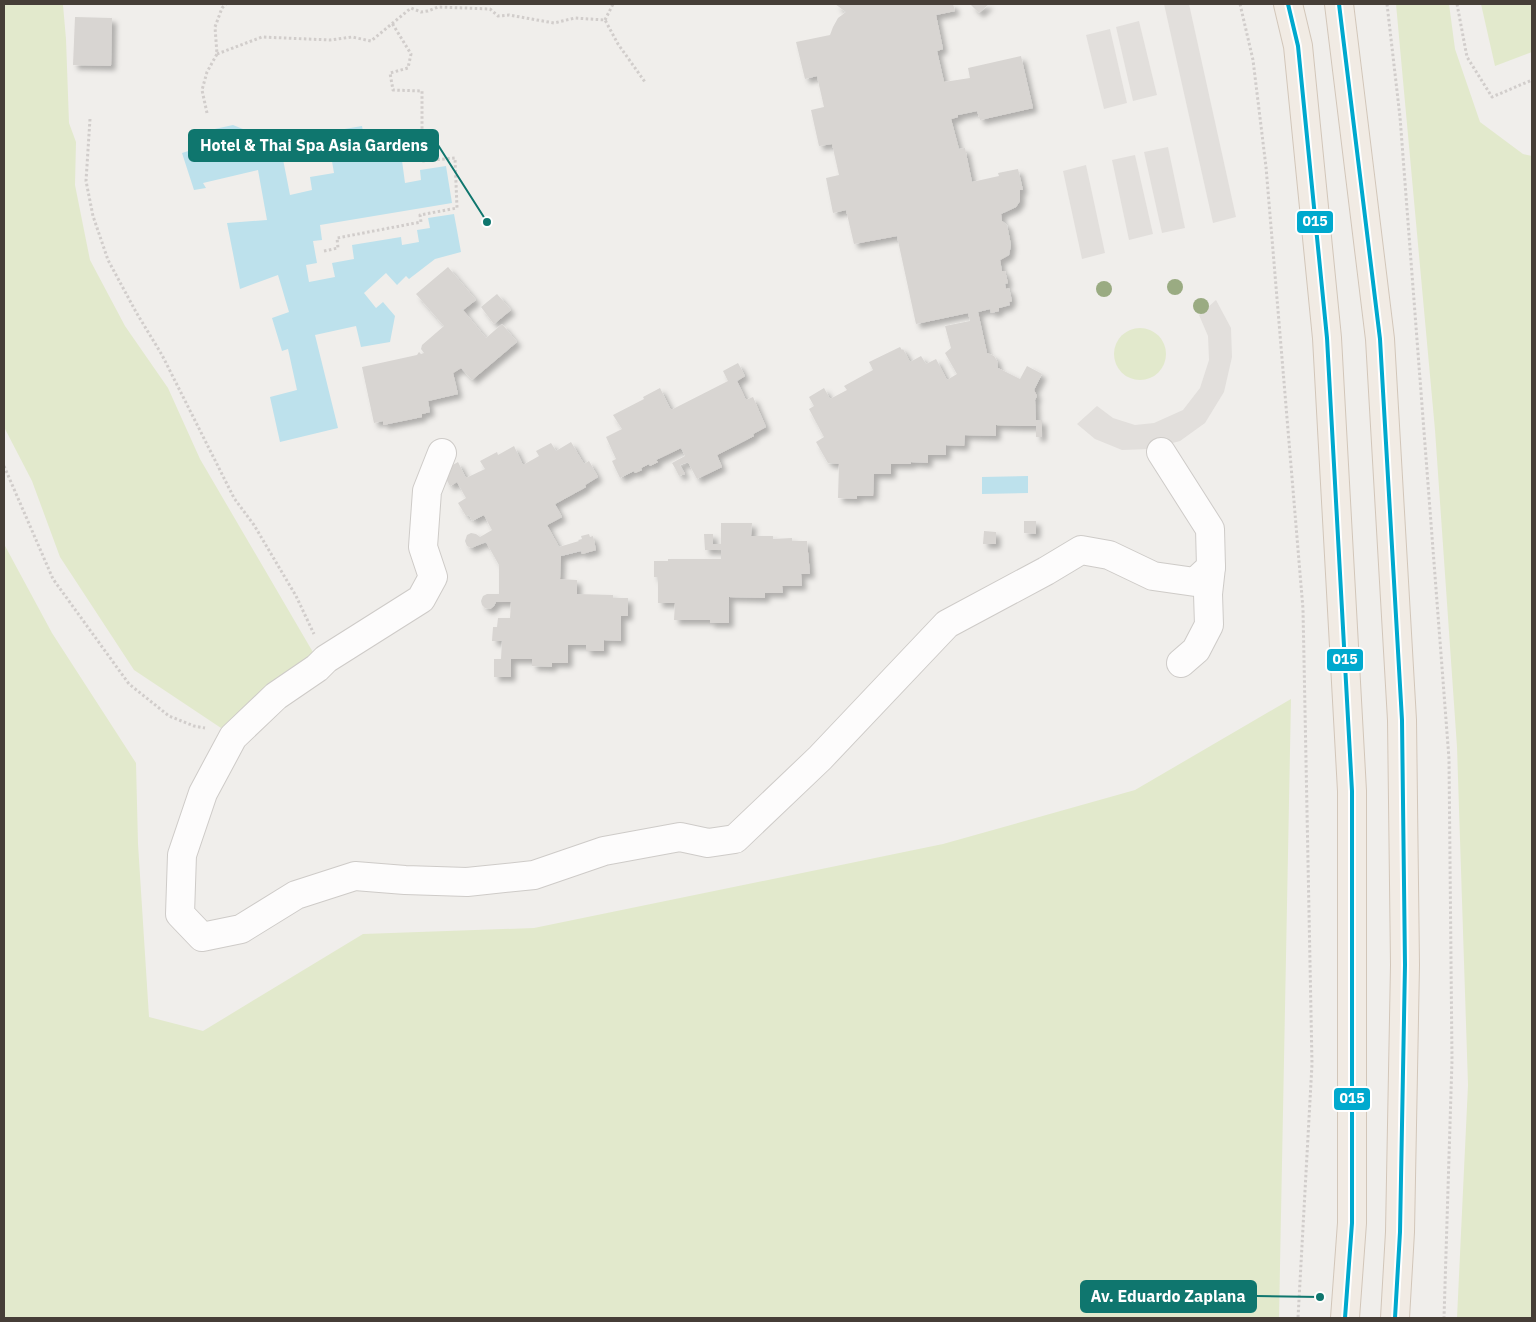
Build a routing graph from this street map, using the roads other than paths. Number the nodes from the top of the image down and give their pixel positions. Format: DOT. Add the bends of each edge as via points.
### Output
graph roads {
  1 [pos="1288,4"];
  2 [pos="1339,4"];
  3 [pos="1160,452"];
  4 [pos="442,453"];
  5 [pos="1212,567"];
  6 [pos="1181,663"];
  7 [pos="1345,1318"];
  8 [pos="1395,1318"];
  1 -- 7 [label="main road" via="1298,46 1327,338 1352,791 1352,1223"];
  2 -- 8 [label="main road" via="1380,339 1402,720 1405,965 1400,1232"];
  3 -- 5 [label="lane" via="1210,528"];
  4 -- 5 [label="lane" via="427,491 423,546 433,577 421,600 326,659 276,696 233,737 203,793 182,855 180,914 202,937 241,930 296,895 355,876 467,882 534,874 604,851 680,837 708,842 735,839 820,758 947,624 1081,550 1109,555 1153,576 1195,582"];
  5 -- 6 [label="lane" via="1208,594 1209,625 1196,650"];
}
